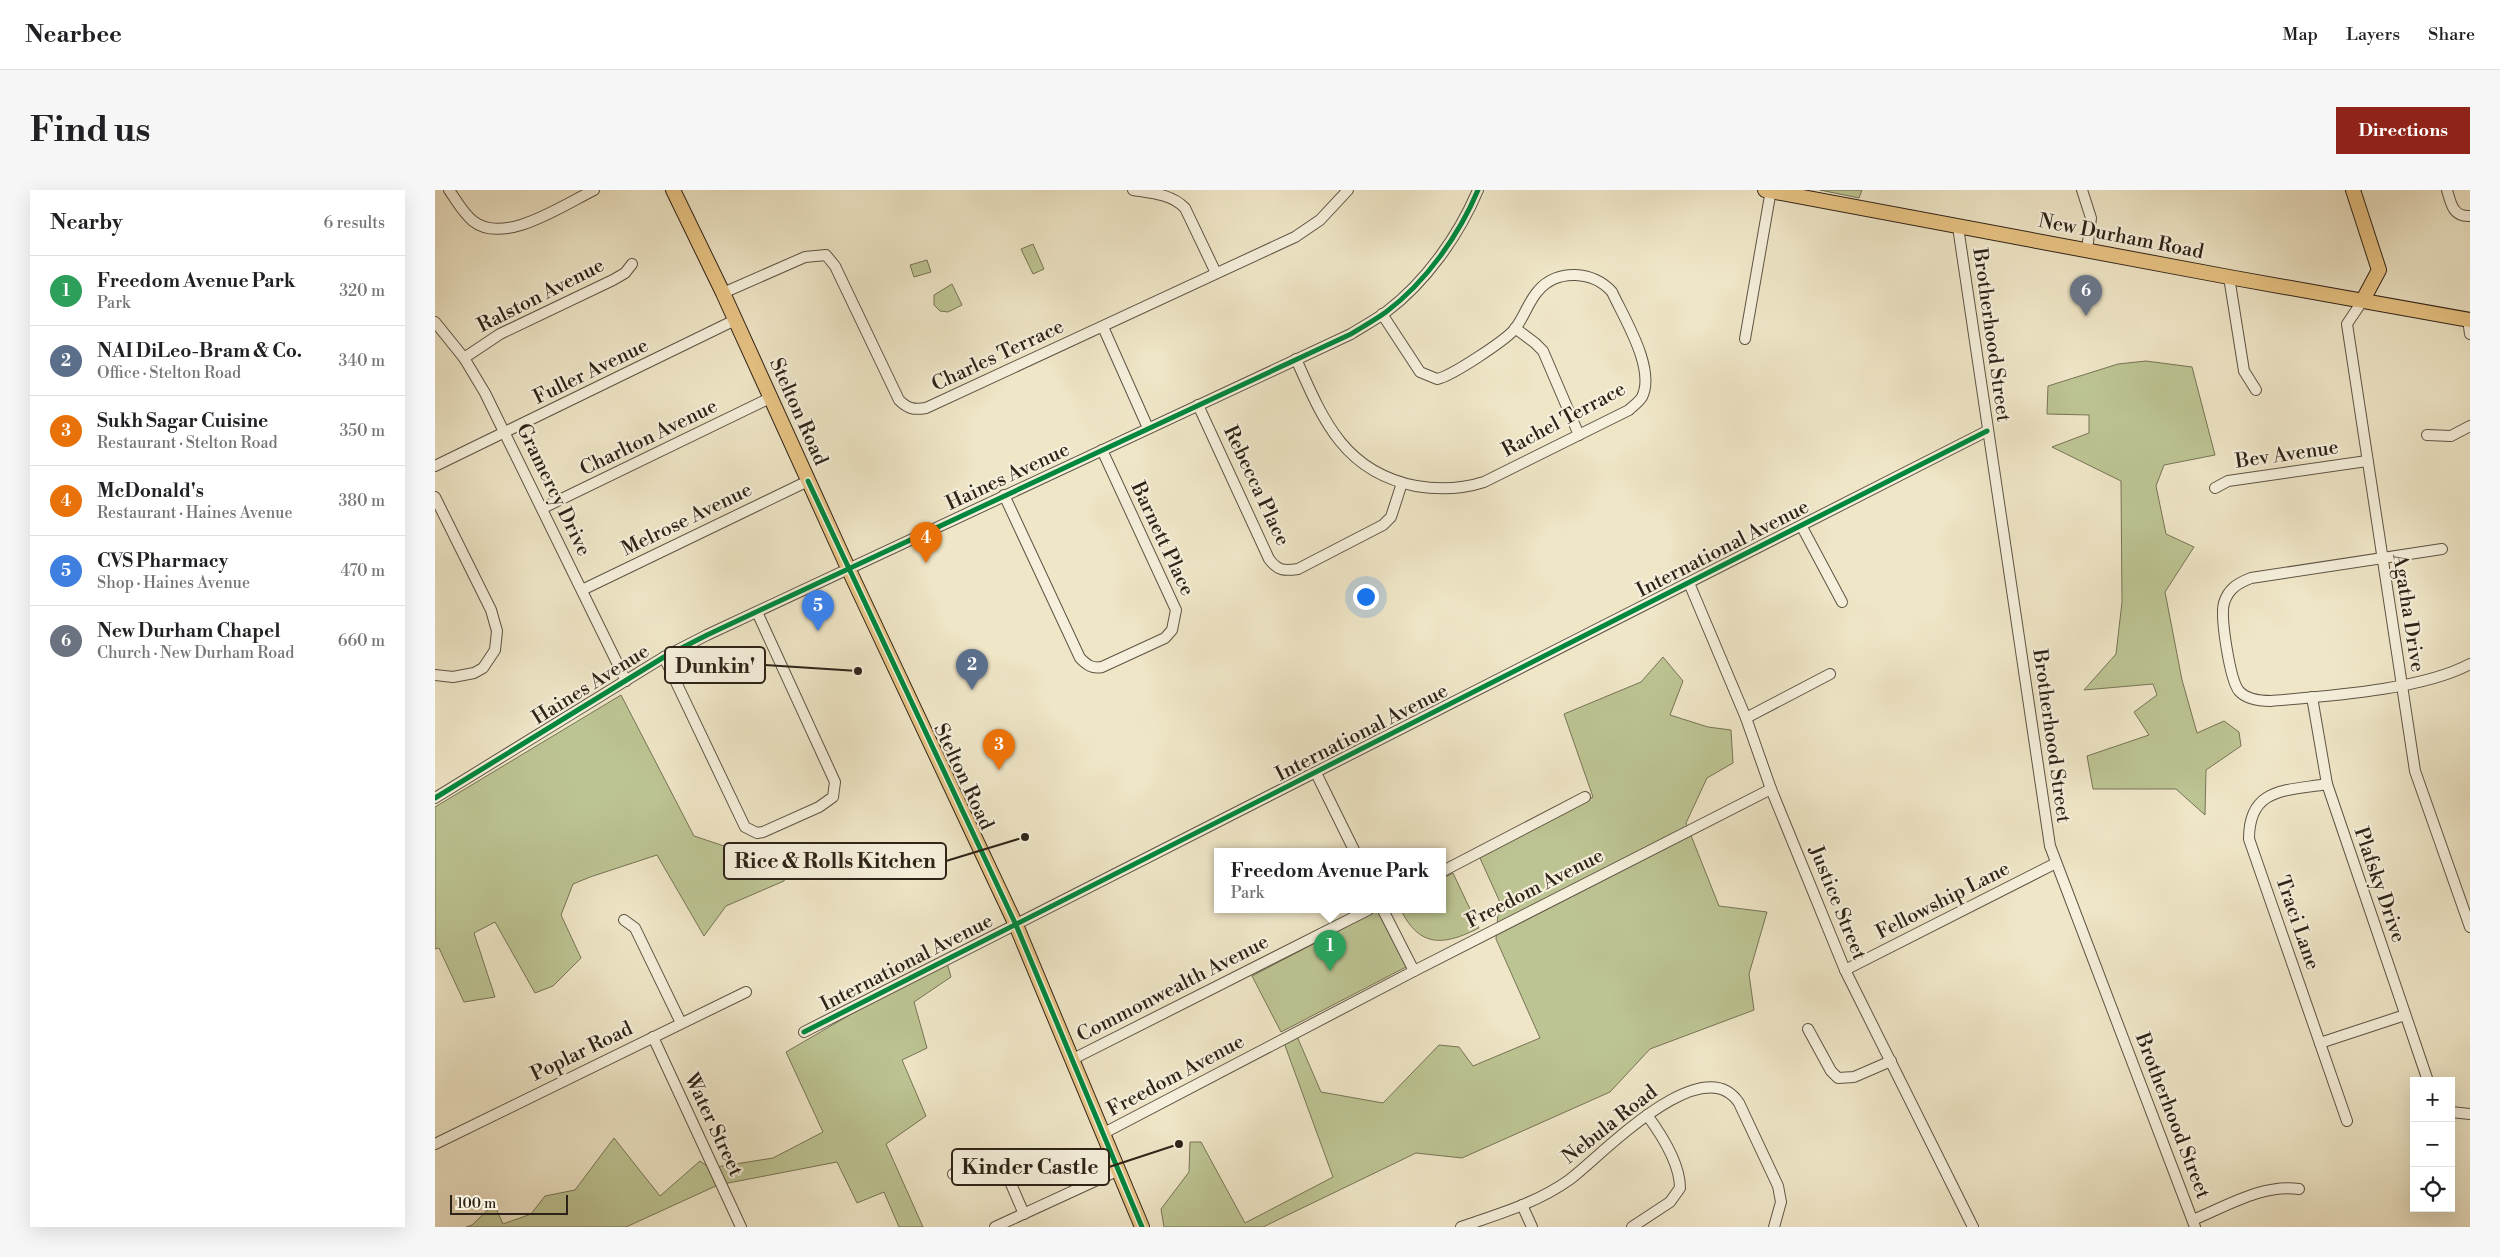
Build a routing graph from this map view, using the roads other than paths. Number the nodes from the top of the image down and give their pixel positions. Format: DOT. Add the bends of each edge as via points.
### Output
graph roads {
  1 [pos="449,190"];
  2 [pos="594,190"];
  3 [pos="673,190"];
  4 [pos="1133,190"];
  5 [pos="1348,190"];
  6 [pos="1478,190"];
  7 [pos="1770,190"];
  8 [pos="2082,190"];
  9 [pos="2353,190"];
  10 [pos="2447,190"];
  11 [pos="2470,216"];
  12 [pos="1957,227"];
  13 [pos="2087,250"];
  14 [pos="632,264"];
  15 [pos="1215,272"];
  16 [pos="2229,277"];
  17 [pos="723,293"];
  18 [pos="2363,300"];
  19 [pos="1382,314"];
  20 [pos="735,320"];
  21 [pos="2469,320"];
  22 [pos="435,322"];
  23 [pos="1103,327"];
  24 [pos="1515,328"];
  25 [pos="2470,334"];
  26 [pos="1745,339"];
  27 [pos="463,358"];
  28 [pos="1296,359"];
  29 [pos="2256,390"];
  30 [pos="770,398"];
  31 [pos="1199,405"];
  32 [pos="2470,426"];
  33 [pos="1148,428"];
  34 [pos="1987,431"];
  35 [pos="505,434"];
  36 [pos="1579,435"];
  37 [pos="2427,435"];
  38 [pos="1101,450"];
  39 [pos="2367,461"];
  40 [pos="435,466"];
  41 [pos="808,481"];
  42 [pos="1402,483"];
  43 [pos="2215,488"];
  44 [pos="1004,496"];
  45 [pos="435,497"];
  46 [pos="543,508"];
  47 [pos="1802,527"];
  48 [pos="2442,549"];
  49 [pos="2382,557"];
  50 [pos="848,568"];
  51 [pos="1689,583"];
  52 [pos="582,590"];
  53 [pos="1841,602"];
  54 [pos="757,612"];
  55 [pos="664,657"];
  56 [pos="2470,664"];
  57 [pos="1830,674"];
  58 [pos="435,675"];
  59 [pos="626,681"];
  60 [pos="2402,685"];
  61 [pos="2312,698"];
  62 [pos="1746,718"];
  63 [pos="1317,773"];
  64 [pos="2327,784"];
  65 [pos="1771,788"];
  66 [pos="1585,797"];
  67 [pos="435,798"];
  68 [pos="1353,848"];
  69 [pos="2056,863"];
  70 [pos="1446,869"];
  71 [pos="2466,902"];
  72 [pos="1363,913"];
  73 [pos="1385,913"];
  74 [pos="624,920"];
  75 [pos="1017,925"];
  76 [pos="2470,927"];
  77 [pos="1845,970"];
  78 [pos="1414,971"];
  79 [pos="746,992"];
  80 [pos="2405,1015"];
  81 [pos="681,1023"];
  82 [pos="1808,1029"];
  83 [pos="804,1032"];
  84 [pos="653,1037"];
  85 [pos="2319,1043"];
  86 [pos="1073,1059"];
  87 [pos="1891,1061"];
  88 [pos="2427,1077"];
  89 [pos="2455,1112"];
  90 [pos="2470,1114"];
  91 [pos="1647,1115"];
  92 [pos="2347,1121"];
  93 [pos="1104,1134"];
  94 [pos="435,1144"];
  95 [pos="1119,1170"];
  96 [pos="953,1174"];
  97 [pos="2299,1190"];
  98 [pos="1522,1205"];
  99 [pos="1024,1214"];
  100 [pos="2194,1224"];
  101 [pos="739,1226"];
  102 [pos="995,1227"];
  103 [pos="1142,1227"];
  104 [pos="1461,1227"];
  105 [pos="1532,1227"];
  106 [pos="1632,1227"];
  107 [pos="1774,1227"];
  108 [pos="1973,1227"];
  1 -- 2 [label="street" via="472,220 489,229 499,230 518,226"];
  3 -- 17 [label="main road, Stelton Road"];
  4 -- 15 [label="street" via="1167,196 1185,208"];
  5 -- 15 [label="street, Charles Terrace" via="1320,220 1295,236"];
  6 -- 19 [label="street, Haines Avenue" via="1441,254 1416,284"];
  7 -- 12 [label="main road, New Durham Road"];
  7 -- 26 [label="street"];
  8 -- 13 [label="street" via="2091,218"];
  9 -- 18 [label="main road" via="2379,270"];
  10 -- 11 [label="street" via="2455,212 2459,216"];
  12 -- 13 [label="main road, New Durham Road"];
  12 -- 34 [label="street, Brotherhood Street"];
  13 -- 16 [label="main road, New Durham Road"];
  14 -- 27 [label="street, Ralston Avenue" via="613,280 499,334"];
  15 -- 23 [label="street, Charles Terrace"];
  16 -- 18 [label="main road, New Durham Road"];
  16 -- 29 [label="street" via="2244,371"];
  17 -- 20 [label="main road, Stelton Road"];
  17 -- 23 [label="street, Charles Terrace" via="805,257 817,254 830,258 899,400 906,408 915,410 926,408"];
  18 -- 21 [label="main road, New Durham Road"];
  18 -- 39 [label="street, Agatha Drive" via="2347,324"];
  19 -- 24 [label="street, Rachel Terrace" via="1421,372 1437,379 1457,371"];
  19 -- 28 [label="street, Haines Avenue" via="1351,334"];
  20 -- 30 [label="main road, Stelton Road"];
  20 -- 35 [label="street, Fuller Avenue"];
  21 -- 25 [label="street"];
  22 -- 27 [label="street, Gramercy Drive"];
  23 -- 33 [label="street"];
  24 -- 36 [label="street" via="1543,352"];
  24 -- 36 [label="street, Rachel Terrace" via="1538,290 1550,281 1585,275 1605,284 1612,292 1643,360 1646,384 1642,398 1629,410"];
  27 -- 35 [label="street, Gramercy Drive"];
  28 -- 31 [label="street, Haines Avenue"];
  28 -- 42 [label="street, Rachel Terrace" via="1316,403 1342,444 1376,473"];
  30 -- 41 [label="main road, Stelton Road"];
  30 -- 46 [label="street, Charlton Avenue"];
  31 -- 33 [label="street, Haines Avenue"];
  31 -- 42 [label="street, Rebecca Place" via="1276,568 1285,571 1298,569 1383,525 1391,517"];
  32 -- 37 [label="street" via="2451,436"];
  33 -- 38 [label="street, Haines Avenue"];
  34 -- 47 [label="street, International Avenue"];
  34 -- 69 [label="street, Brotherhood Street" via="2050,846"];
  35 -- 40 [label="street, Fuller Avenue"];
  35 -- 46 [label="street, Gramercy Drive"];
  36 -- 42 [label="street, Rachel Terrace" via="1467,488 1425,488"];
  38 -- 44 [label="street, Haines Avenue"];
  38 -- 44 [label="street, Barnett Place" via="1176,610 1172,630 1165,638 1102,667 1087,665"];
  39 -- 43 [label="street, Bev Avenue" via="2228,481"];
  39 -- 49 [label="street, Agatha Drive"];
  41 -- 50 [label="main road, Stelton Road"];
  41 -- 52 [label="street, Melrose Avenue"];
  44 -- 50 [label="street, Haines Avenue"];
  45 -- 58 [label="street" via="491,610 497,641 489,660 475,672 453,677"];
  46 -- 52 [label="street, Gramercy Drive"];
  47 -- 51 [label="street, International Avenue"];
  47 -- 53 [label="street"];
  48 -- 49 [label="street"];
  49 -- 60 [label="street, Agatha Drive"];
  49 -- 61 [label="street" via="2251,578 2235,586 2226,598 2223,612 2232,677 2241,692 2262,702"];
  50 -- 54 [label="street, Haines Avenue"];
  50 -- 75 [label="main road, Stelton Road"];
  51 -- 62 [label="street, Justice Street"];
  51 -- 63 [label="street, International Avenue"];
  52 -- 59 [label="street, Gramercy Drive"];
  54 -- 55 [label="street, Haines Avenue"];
  54 -- 55 [label="street" via="835,782 833,797 819,807 763,832 757,833 745,827"];
  55 -- 59 [label="street, Haines Avenue"];
  56 -- 60 [label="street" via="2447,674"];
  57 -- 62 [label="street"];
  59 -- 67 [label="street, Haines Avenue"];
  60 -- 61 [label="street"];
  60 -- 71 [label="street, Agatha Drive" via="2415,771"];
  61 -- 64 [label="street, Plafsky Drive"];
  62 -- 65 [label="street, Justice Street"];
  63 -- 68 [label="street"];
  63 -- 75 [label="street, International Avenue"];
  64 -- 80 [label="street, Plafsky Drive"];
  64 -- 85 [label="street, Traci Lane" via="2269,796 2258,804 2249,822 2249,839"];
  65 -- 77 [label="street, Justice Street"];
  65 -- 78 [label="street, Freedom Avenue"];
  66 -- 70 [label="street"];
  69 -- 77 [label="street, Fellowship Lane"];
  69 -- 100 [label="street, Brotherhood Street"];
  71 -- 76 [label="street, Agatha Drive"];
  72 -- 86 [label="street, Commonwealth Avenue"];
  73 -- 78 [label="street"];
  74 -- 81 [label="street" via="635,928"];
  75 -- 83 [label="street, International Avenue"];
  75 -- 86 [label="main road, Stelton Road"];
  77 -- 87 [label="street, Justice Street"];
  78 -- 93 [label="street, Freedom Avenue"];
  79 -- 81 [label="street, Poplar Road"];
  80 -- 85 [label="street"];
  80 -- 88 [label="street, Plafsky Drive"];
  81 -- 84 [label="street, Poplar Road"];
  82 -- 87 [label="street" via="1838,1078 1854,1077"];
  84 -- 94 [label="street, Poplar Road"];
  84 -- 101 [label="street, Water Street"];
  85 -- 92 [label="street, Traci Lane"];
  86 -- 93 [label="main road, Stelton Road"];
  87 -- 108 [label="street, Justice Street"];
  89 -- 90 [label="street"];
  91 -- 98 [label="street, Nebula Road" via="1569,1180"];
  91 -- 106 [label="street" via="1661,1135 1678,1172 1680,1188 1670,1202"];
  91 -- 107 [label="street, Nebula Road" via="1666,1101 1685,1093 1717,1089 1735,1096 1778,1186 1781,1202"];
  93 -- 95 [label="main road, Stelton Road"];
  95 -- 99 [label="street"];
  95 -- 103 [label="main road, Stelton Road"];
  96 -- 99 [label="street" via="984,1160 997,1160 1005,1170"];
  97 -- 100 [label="street" via="2282,1187 2267,1190"];
  98 -- 104 [label="street, Nebula Road"];
  98 -- 105 [label="street"];
  99 -- 102 [label="street"];
}
